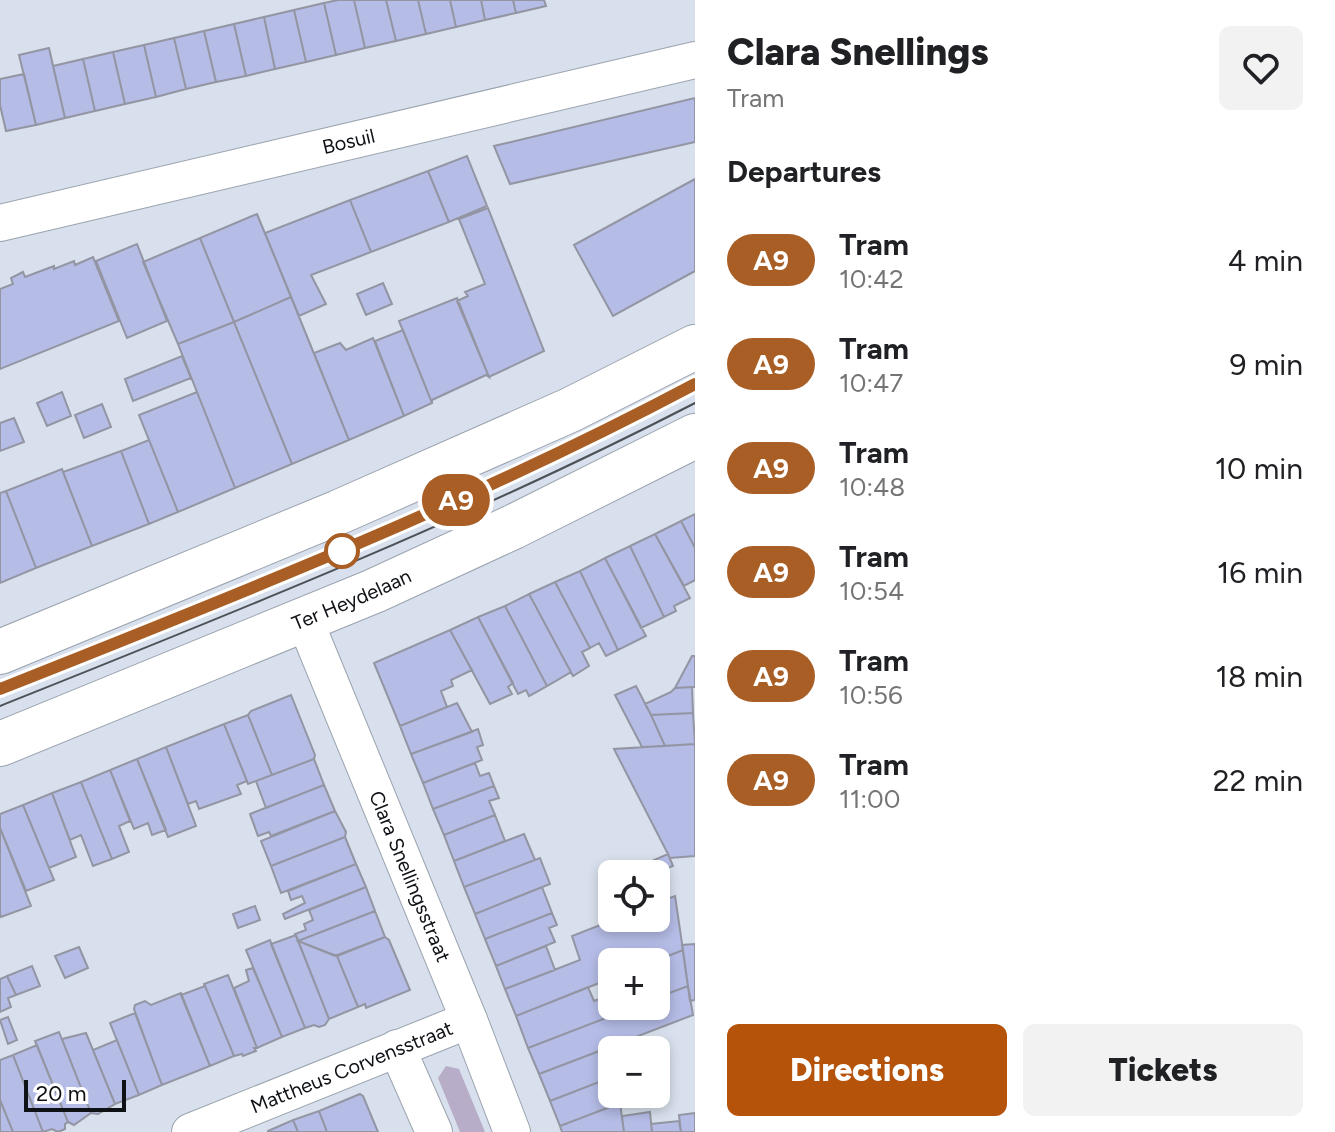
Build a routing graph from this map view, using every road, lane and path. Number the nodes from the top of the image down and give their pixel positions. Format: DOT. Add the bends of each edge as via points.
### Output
graph roads {
  1 [pos="695,60"];
  2 [pos="0,223"];
  3 [pos="695,347"];
  4 [pos="695,436"];
  5 [pos="305,621"];
  6 [pos="0,652"];
  7 [pos="0,744"];
  8 [pos="469,1020"];
  9 [pos="397,1048"];
  10 [pos="190,1132"];
  11 [pos="434,1132"];
  12 [pos="512,1132"];
  1 -- 2 [label="street, Bosuil"];
  3 -- 6 [label="street" via="570,410 339,512"];
  4 -- 5 [label="street, Ter Heydelaan"];
  5 -- 7 [label="street, Ter Heydelaan"];
  5 -- 8 [label="street, Clara Snellingsstraat"];
  8 -- 9 [label="street, Mattheus Corvensstraat"];
  8 -- 12 [label="street, Clara Snellingsstraat"];
  9 -- 10 [label="street, Mattheus Corvensstraat"];
  9 -- 11 [label="street"];
}
